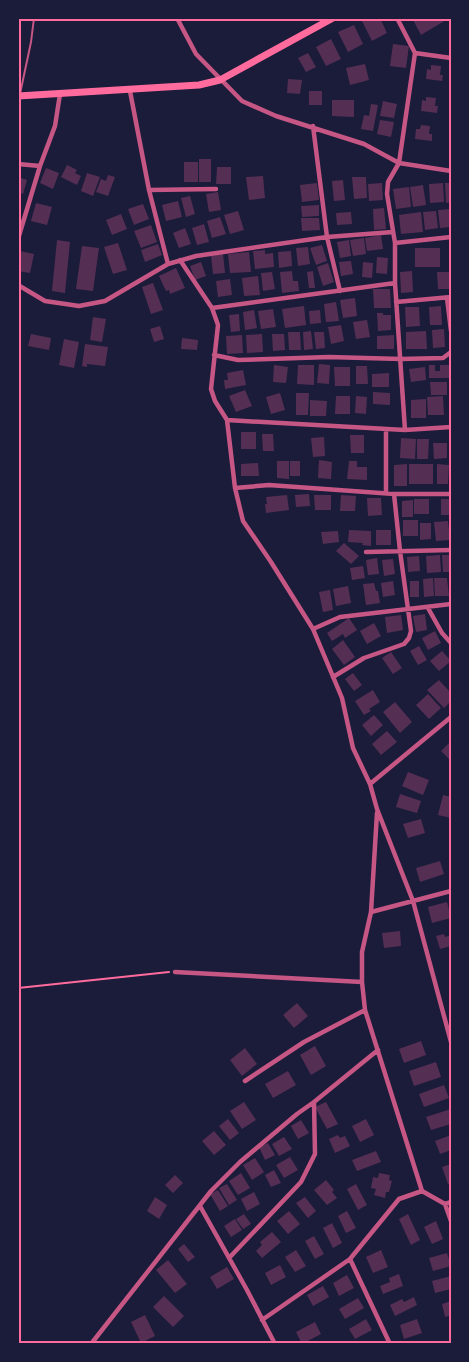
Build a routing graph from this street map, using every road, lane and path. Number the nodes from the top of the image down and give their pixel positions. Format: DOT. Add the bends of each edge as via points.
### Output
graph roads {
  1 [pos="34,18"];
  2 [pos="177,18"];
  3 [pos="333,18"];
  4 [pos="397,18"];
  5 [pos="415,53"];
  6 [pos="451,58"];
  7 [pos="220,80"];
  8 [pos="130,91"];
  9 [pos="60,94"];
  10 [pos="19,96"];
  11 [pos="313,126"];
  12 [pos="399,163"];
  13 [pos="18,164"];
  14 [pos="40,166"];
  15 [pos="451,171"];
  16 [pos="216,189"];
  17 [pos="149,190"];
  18 [pos="393,232"];
  19 [pos="327,237"];
  20 [pos="451,237"];
  21 [pos="18,239"];
  22 [pos="395,243"];
  23 [pos="180,260"];
  24 [pos="168,264"];
  25 [pos="395,283"];
  26 [pos="18,285"];
  27 [pos="340,291"];
  28 [pos="449,298"];
  29 [pos="396,302"];
  30 [pos="212,308"];
  31 [pos="451,331"];
  32 [pos="451,352"];
  33 [pos="214,355"];
  34 [pos="401,359"];
  35 [pos="227,420"];
  36 [pos="451,427"];
  37 [pos="386,429"];
  38 [pos="405,430"];
  39 [pos="235,488"];
  40 [pos="386,493"];
  41 [pos="394,494"];
  42 [pos="451,494"];
  43 [pos="451,550"];
  44 [pos="400,551"];
  45 [pos="366,552"];
  46 [pos="451,604"];
  47 [pos="428,608"];
  48 [pos="407,609"];
  49 [pos="313,629"];
  50 [pos="451,643"];
  51 [pos="333,676"];
  52 [pos="451,717"];
  53 [pos="370,784"];
  54 [pos="377,809"];
  55 [pos="451,891"];
  56 [pos="413,901"];
  57 [pos="370,912"];
  58 [pos="175,972"];
  59 [pos="362,982"];
  60 [pos="18,988"];
  61 [pos="365,1010"];
  62 [pos="451,1042"];
  63 [pos="378,1050"];
  64 [pos="244,1080"];
  65 [pos="314,1102"];
  66 [pos="422,1191"];
  67 [pos="448,1203"];
  68 [pos="200,1206"];
  69 [pos="451,1221"];
  70 [pos="229,1258"];
  71 [pos="350,1259"];
  72 [pos="262,1320"];
  73 [pos="91,1344"];
  74 [pos="275,1344"];
  75 [pos="390,1344"];
  1 -- 10 [label="lane"];
  2 -- 7 [label="street" via="196,54"];
  3 -- 7 [label="main road"];
  4 -- 5 [label="street"];
  5 -- 6 [label="street"];
  5 -- 12 [label="street"];
  7 -- 8 [label="main road"];
  7 -- 11 [label="street" via="242,101"];
  8 -- 9 [label="main road"];
  8 -- 17 [label="street"];
  9 -- 10 [label="main road"];
  9 -- 14 [label="street" via="55,126"];
  11 -- 12 [label="street" via="364,144"];
  11 -- 19 [label="street"];
  12 -- 15 [label="street"];
  12 -- 18 [label="street" via="388,182"];
  13 -- 14 [label="street"];
  14 -- 21 [label="street"];
  16 -- 17 [label="street"];
  17 -- 24 [label="street"];
  18 -- 19 [label="street"];
  18 -- 22 [label="street"];
  19 -- 23 [label="street"];
  19 -- 27 [label="street"];
  20 -- 22 [label="street"];
  22 -- 25 [label="street"];
  23 -- 24 [label="street"];
  23 -- 30 [label="street"];
  24 -- 26 [label="street" via="105,301 79,306 45,301"];
  25 -- 27 [label="street"];
  25 -- 29 [label="street"];
  27 -- 30 [label="street"];
  28 -- 29 [label="street"];
  28 -- 31 [label="street"];
  29 -- 34 [label="street"];
  30 -- 33 [label="street" via="218,325"];
  32 -- 34 [label="street" via="442,358"];
  33 -- 34 [label="street" via="238,360"];
  33 -- 35 [label="street" via="210,389"];
  34 -- 38 [label="street"];
  35 -- 37 [label="street"];
  35 -- 39 [label="street"];
  36 -- 38 [label="street"];
  37 -- 38 [label="street"];
  37 -- 40 [label="street"];
  39 -- 40 [label="street" via="269,485"];
  39 -- 49 [label="street" via="243,521"];
  40 -- 41 [label="street"];
  41 -- 42 [label="street"];
  41 -- 44 [label="street"];
  43 -- 44 [label="street"];
  44 -- 45 [label="street"];
  44 -- 48 [label="street"];
  46 -- 47 [label="street"];
  47 -- 48 [label="street"];
  47 -- 50 [label="street"];
  48 -- 49 [label="street" via="340,617"];
  48 -- 51 [label="street" via="411,631 404,644 364,658"];
  49 -- 51 [label="street"];
  51 -- 53 [label="street" via="353,747"];
  52 -- 53 [label="street"];
  53 -- 54 [label="street"];
  54 -- 56 [label="street"];
  54 -- 57 [label="street"];
  55 -- 56 [label="street"];
  56 -- 57 [label="street"];
  56 -- 62 [label="street"];
  57 -- 59 [label="street" via="362,952"];
  58 -- 59 [label="street"];
  58 -- 60 [label="path"];
  59 -- 61 [label="street"];
  61 -- 63 [label="street"];
  61 -- 64 [label="street"];
  63 -- 65 [label="street"];
  63 -- 66 [label="street"];
  65 -- 68 [label="street" via="240,1162"];
  65 -- 70 [label="street" via="315,1154 301,1182"];
  66 -- 67 [label="street"];
  66 -- 71 [label="street" via="399,1199"];
  67 -- 69 [label="street"];
  68 -- 70 [label="street"];
  68 -- 73 [label="street"];
  70 -- 72 [label="street"];
  71 -- 72 [label="street"];
  71 -- 75 [label="street"];
  72 -- 74 [label="street"];
}
